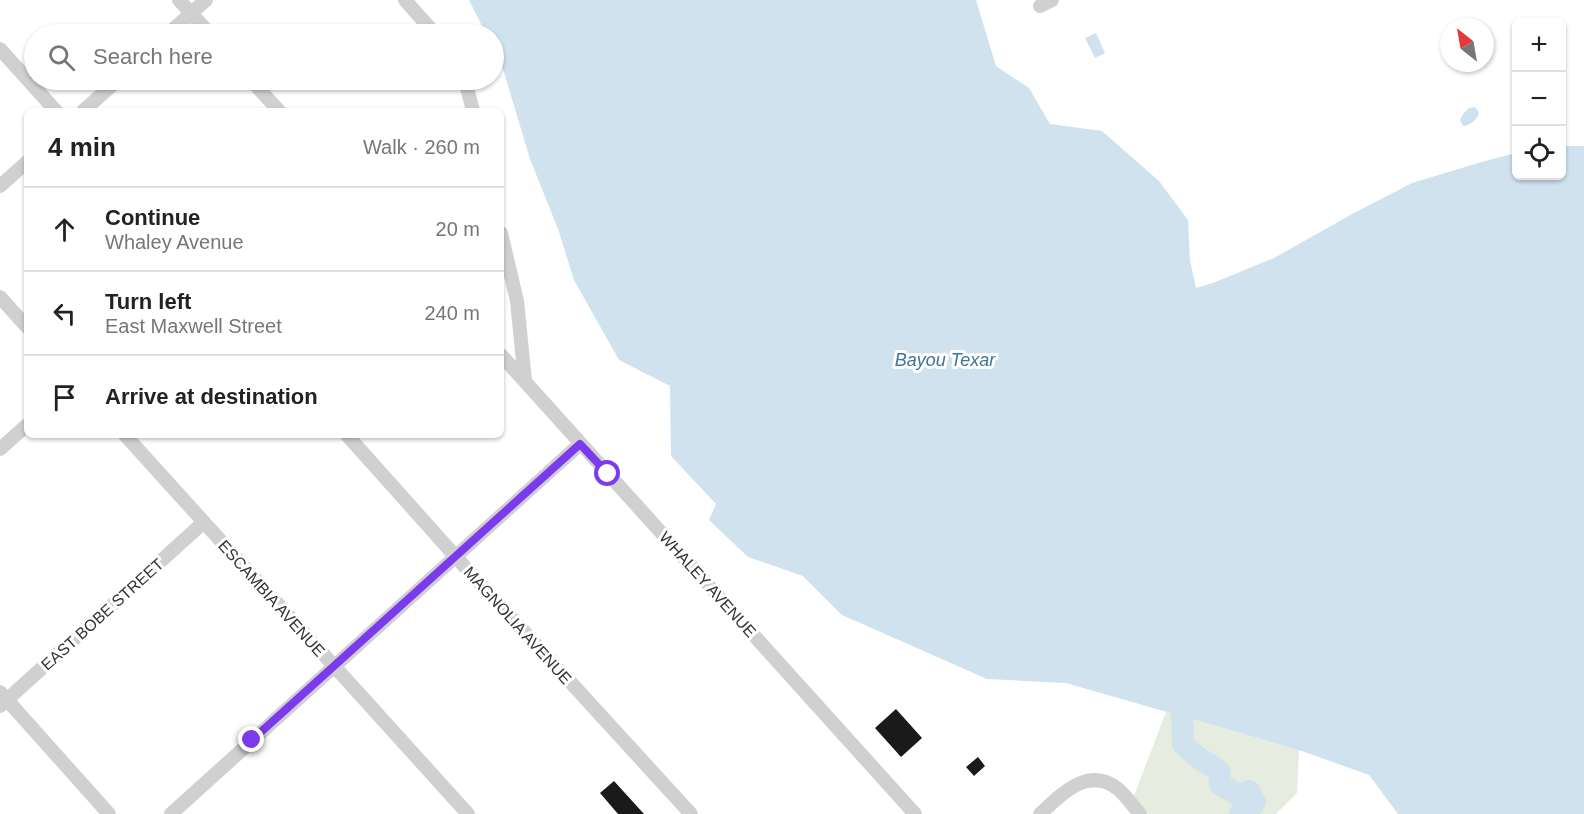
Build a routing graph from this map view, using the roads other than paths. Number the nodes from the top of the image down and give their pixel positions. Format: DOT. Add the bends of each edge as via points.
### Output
graph roads {
  1 [pos="179,0"];
  2 [pos="206,0"];
  3 [pos="405,0"];
  4 [pos="191,13"];
  5 [pos="179,24"];
  6 [pos="201,24"];
  7 [pos="426,24"];
  8 [pos="0,49"];
  9 [pos="24,76"];
  10 [pos="37,90"];
  11 [pos="107,90"];
  12 [pos="260,90"];
  13 [pos="468,90"];
  14 [pos="53,108"];
  15 [pos="86,108"];
  16 [pos="276,108"];
  17 [pos="472,108"];
  18 [pos="24,165"];
  19 [pos="0,186"];
  20 [pos="504,246"];
  21 [pos="0,297"];
  22 [pos="24,324"];
  23 [pos="504,358"];
  24 [pos="525,381"];
  25 [pos="24,428"];
  26 [pos="128,438"];
  27 [pos="350,438"];
  28 [pos="580,444"];
  29 [pos="0,449"];
  30 [pos="204,522"];
  31 [pos="456,557"];
  32 [pos="334,667"];
  33 [pos="2,700"];
  34 [pos="466,813"];
  35 [pos="109,814"];
  36 [pos="171,814"];
  37 [pos="691,814"];
  38 [pos="915,814"];
  39 [pos="1040,814"];
  40 [pos="1140,814"];
  1 -- 4 [label="street"];
  2 -- 4 [label="street"];
  3 -- 7 [label="street"];
  4 -- 5 [label="street"];
  4 -- 6 [label="street"];
  8 -- 9 [label="street"];
  10 -- 14 [label="street"];
  11 -- 15 [label="street"];
  12 -- 16 [label="street"];
  13 -- 17 [label="street"];
  18 -- 19 [label="street"];
  20 -- 24 [label="street" via="517,301"];
  21 -- 22 [label="street"];
  23 -- 24 [label="street, WHALEY AVENUE"];
  24 -- 28 [label="street, WHALEY AVENUE"];
  25 -- 29 [label="street"];
  26 -- 30 [label="street, ESCAMBIA AVENUE"];
  27 -- 31 [label="street, MAGNOLIA AVENUE"];
  28 -- 31 [label="street"];
  28 -- 38 [label="street, WHALEY AVENUE"];
  30 -- 32 [label="street, ESCAMBIA AVENUE"];
  30 -- 33 [label="street, EAST BOBE STREET"];
  31 -- 32 [label="street"];
  31 -- 37 [label="street, MAGNOLIA AVENUE"];
  32 -- 34 [label="street, ESCAMBIA AVENUE"];
  32 -- 36 [label="street"];
  33 -- 35 [label="street"];
  39 -- 40 [label="street" via="1070,788 1090,780 1117,789"];
}
